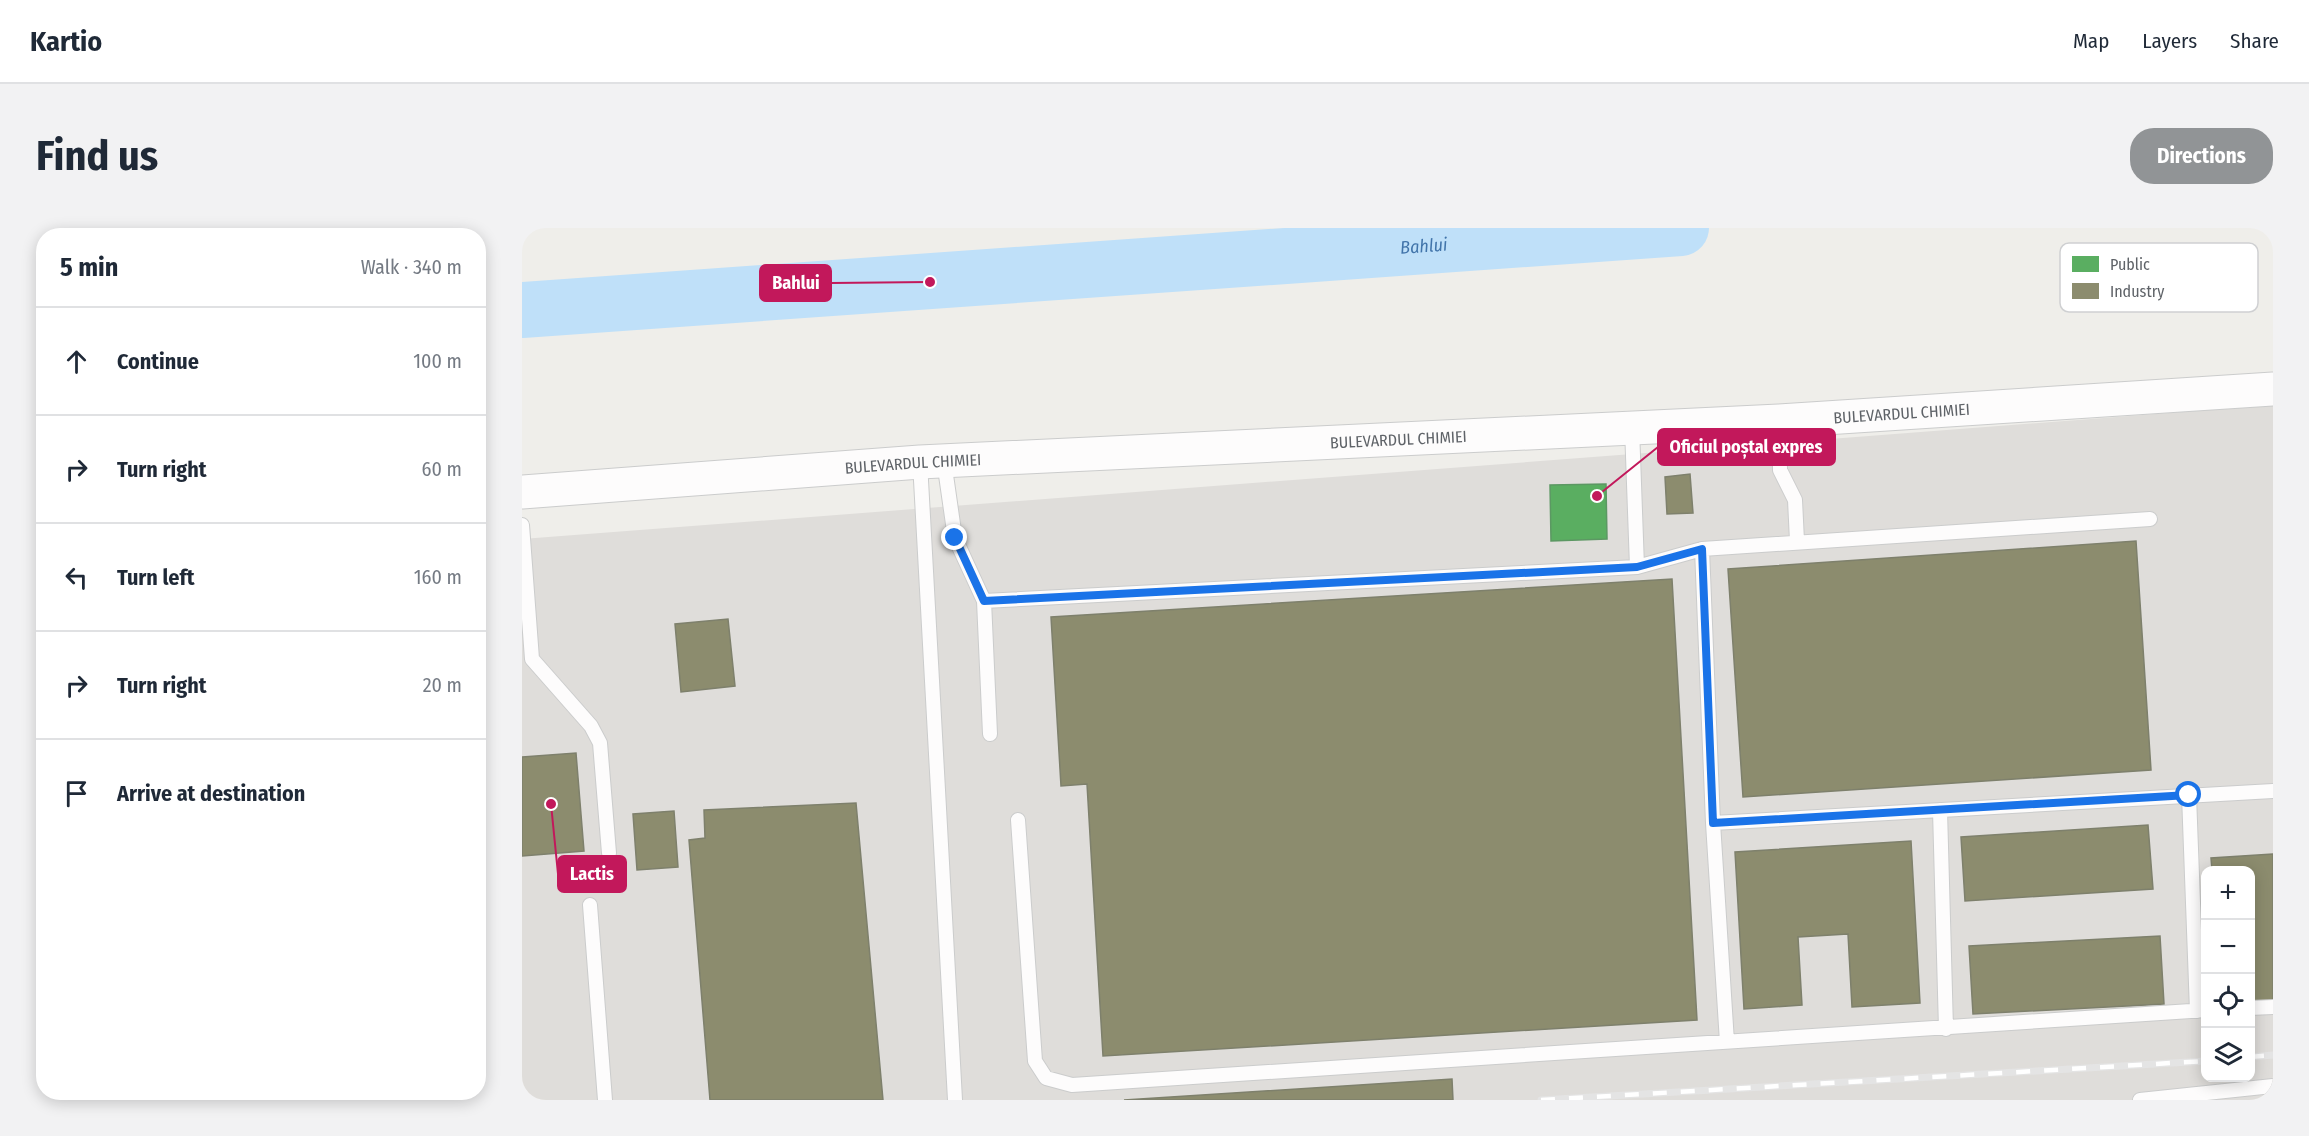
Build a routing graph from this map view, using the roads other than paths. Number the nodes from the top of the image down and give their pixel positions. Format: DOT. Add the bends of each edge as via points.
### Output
graph roads {
  1 [pos="2273,388"];
  2 [pos="1779,421"];
  3 [pos="1632,426"];
  4 [pos="932,462"];
  5 [pos="522,492"];
  6 [pos="2150,519"];
  7 [pos="522,525"];
  8 [pos="1797,541"];
  9 [pos="1702,549"];
  10 [pos="1637,567"];
  11 [pos="984,601"];
  12 [pos="527,659"];
  13 [pos="990,734"];
  14 [pos="2273,791"];
  15 [pos="2189,795"];
  16 [pos="1940,810"];
  17 [pos="1018,820"];
  18 [pos="1713,823"];
  19 [pos="609,853"];
  20 [pos="590,905"];
  21 [pos="2273,1007"];
  22 [pos="2255,1008"];
  23 [pos="2201,1010"];
  24 [pos="1946,1029"];
  25 [pos="1728,1042"];
  26 [pos="2273,1086"];
  27 [pos="605,1100"];
  28 [pos="955,1100"];
  29 [pos="2140,1100"];
  1 -- 2 [label="street, BULEVARDUL CHIMIEI"];
  2 -- 3 [label="street, BULEVARDUL CHIMIEI"];
  2 -- 8 [label="lane" via="1780,470 1796,500"];
  3 -- 4 [label="street, BULEVARDUL CHIMIEI"];
  3 -- 10 [label="lane"];
  4 -- 5 [label="street, BULEVARDUL CHIMIEI"];
  4 -- 11 [label="lane" via="955,538"];
  4 -- 28 [label="lane"];
  6 -- 8 [label="lane"];
  7 -- 12 [label="lane"];
  8 -- 9 [label="lane"];
  9 -- 10 [label="lane"];
  9 -- 18 [label="lane"];
  10 -- 11 [label="lane"];
  11 -- 13 [label="lane"];
  12 -- 19 [label="lane" via="591,726 600,743"];
  14 -- 15 [label="lane"];
  15 -- 16 [label="lane"];
  15 -- 23 [label="lane"];
  16 -- 18 [label="lane"];
  16 -- 24 [label="lane"];
  17 -- 25 [label="lane" via="1035,1061 1046,1078 1072,1085"];
  18 -- 25 [label="lane"];
  20 -- 27 [label="lane"];
  21 -- 22 [label="lane"];
  23 -- 24 [label="lane"];
  24 -- 25 [label="lane"];
  26 -- 29 [label="lane"];
}
